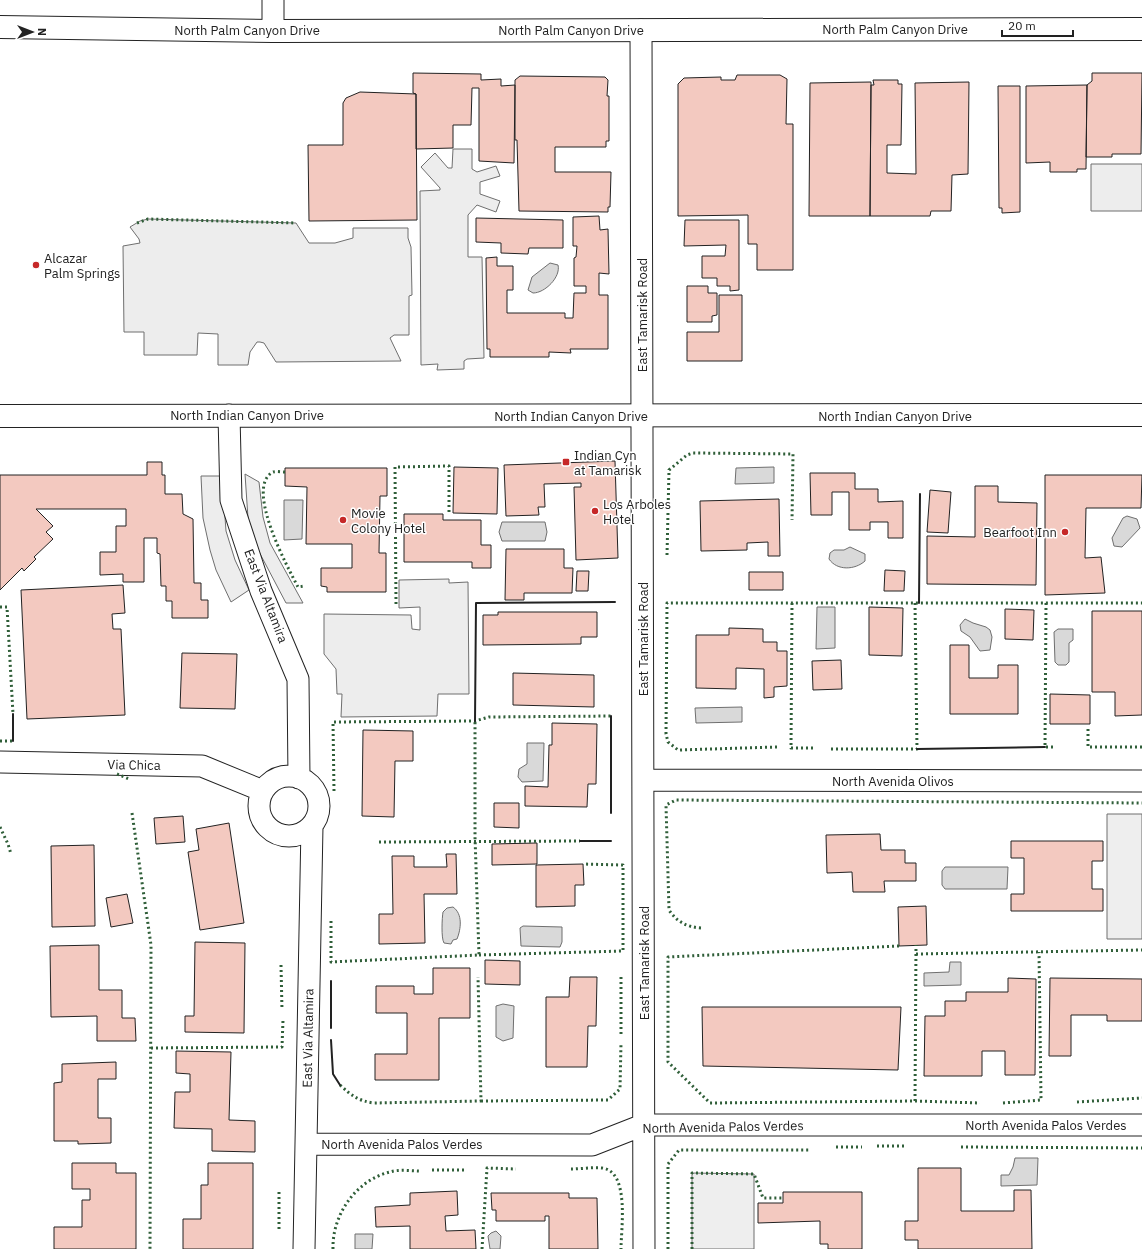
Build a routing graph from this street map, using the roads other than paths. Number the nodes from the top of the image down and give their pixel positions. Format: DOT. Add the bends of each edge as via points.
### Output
graph roads {
  1 [pos="273,0"];
  2 [pos="0,27"];
  3 [pos="1142,28"];
  4 [pos="641,30"];
  5 [pos="273,31"];
  6 [pos="229,415"];
  7 [pos="1142,415"];
  8 [pos="0,416"];
  9 [pos="642,416"];
  10 [pos="0,762"];
  11 [pos="299,778"];
  12 [pos="644,780"];
  13 [pos="1142,782"];
  14 [pos="263,791"];
  15 [pos="312,826"];
  16 [pos="644,1125"];
  17 [pos="1142,1125"];
  18 [pos="306,1144"];
  19 [pos="304,1249"];
  20 [pos="644,1249"];
  1 -- 5 [label="street"];
  2 -- 5 [label="main road, North Palm Canyon Drive"];
  3 -- 4 [label="main road, North Palm Canyon Drive"];
  4 -- 5 [label="main road, North Palm Canyon Drive"];
  4 -- 9 [label="street, East Tamarisk Road"];
  6 -- 8 [label="main road, North Indian Canyon Drive"];
  6 -- 9 [label="main road, North Indian Canyon Drive"];
  6 -- 11 [label="street, East Via Altamira" via="231,500 261,591 298,679"];
  7 -- 9 [label="main road, North Indian Canyon Drive"];
  9 -- 12 [label="street, East Tamarisk Road"];
  10 -- 14 [label="street, Via Chica" via="202,766"];
  11 -- 14 [label="street" via="279,778"];
  11 -- 15 [label="street, East Via Altamira" via="308,782 318,798 317,818"];
  12 -- 13 [label="street, North Avenida Olivos"];
  12 -- 16 [label="street, East Tamarisk Road"];
  14 -- 15 [label="street" via="259,811 268,828 276,834 296,836"];
  15 -- 18 [label="street, East Via Altamira"];
  16 -- 17 [label="street, North Avenida Palos Verdes"];
  16 -- 18 [label="street, North Avenida Palos Verdes" via="592,1145"];
  16 -- 20 [label="street, East Tamarisk Road"];
  18 -- 19 [label="street, East Via Altamira"];
}
